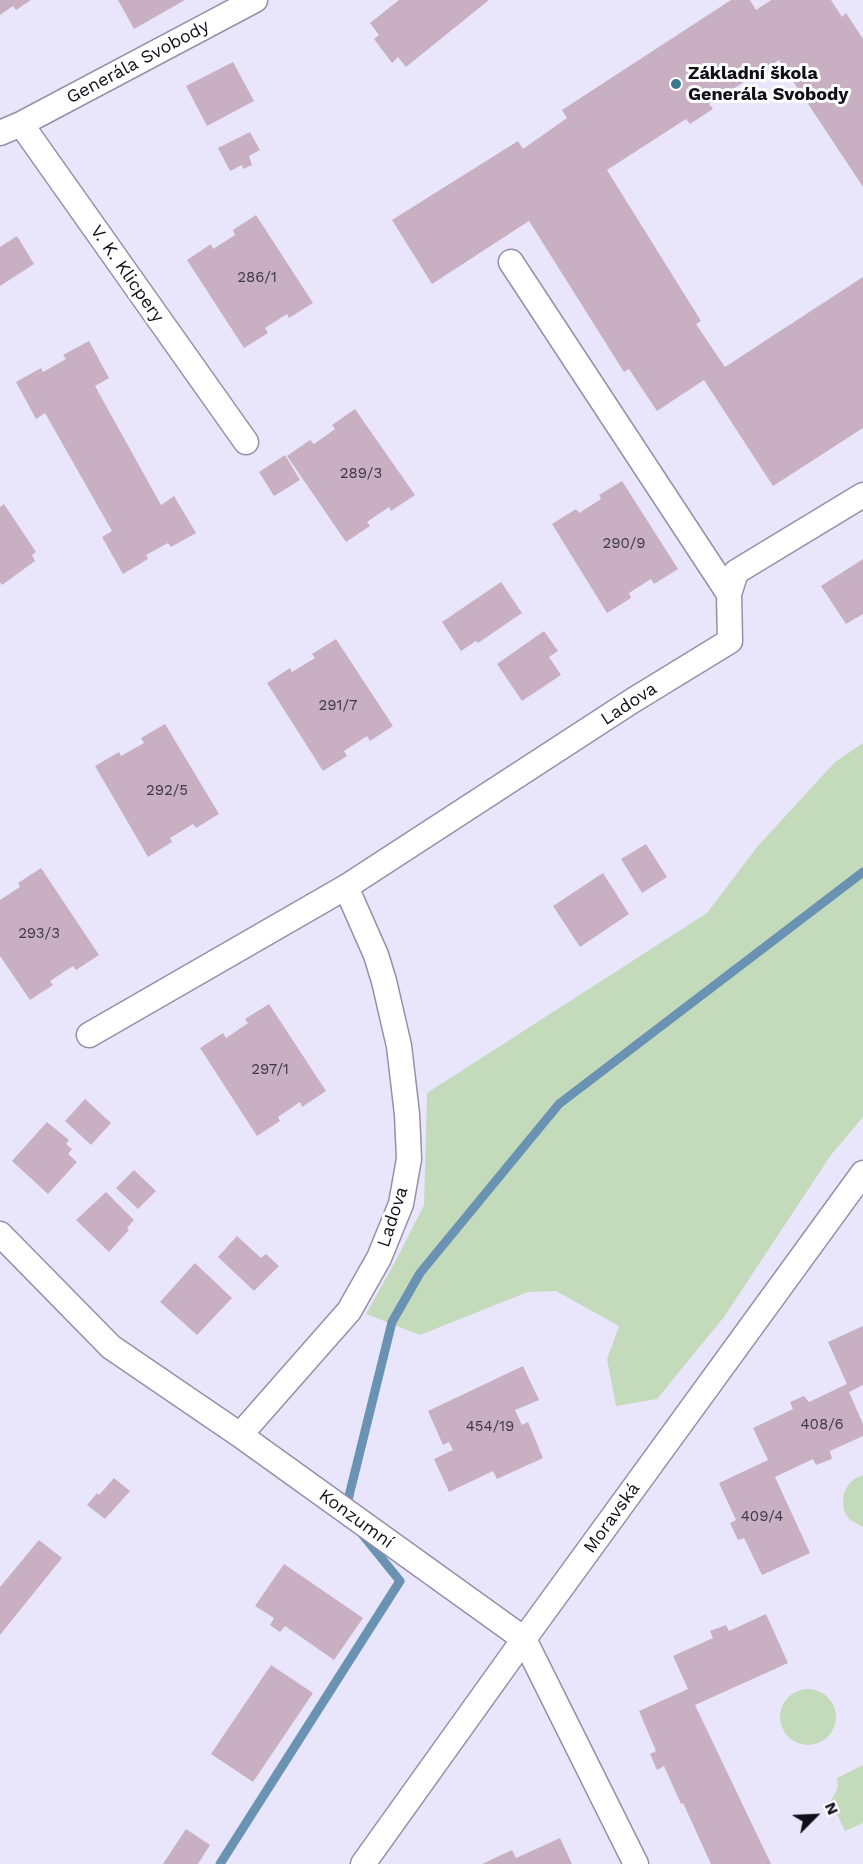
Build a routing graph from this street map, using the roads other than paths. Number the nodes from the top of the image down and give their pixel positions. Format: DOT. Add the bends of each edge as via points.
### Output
graph roads {
  1 [pos="255,0"];
  2 [pos="11,128"];
  3 [pos="511,262"];
  4 [pos="246,442"];
  5 [pos="863,495"];
  6 [pos="729,594"];
  7 [pos="346,887"];
  8 [pos="89,1035"];
  9 [pos="863,1173"];
  10 [pos="0,1234"];
  11 [pos="240,1435"];
  12 [pos="524,1639"];
  13 [pos="363,1864"];
  14 [pos="636,1864"];
  1 -- 2 [label="street, Generála Svobody"];
  2 -- 4 [label="street, V. K. Klicpery"];
  3 -- 6 [label="street"];
  5 -- 6 [label="street, Ladova" via="736,572"];
  6 -- 7 [label="street, Ladova" via="730,641"];
  7 -- 8 [label="street, Ladova"];
  7 -- 11 [label="street, Ladova" via="376,955 399,1046 409,1159 401,1204 379,1258 349,1311"];
  9 -- 12 [label="street, Moravská"];
  10 -- 11 [label="street, Konzumní" via="111,1347"];
  11 -- 12 [label="street, Konzumní"];
  12 -- 13 [label="street, Moravská"];
  12 -- 14 [label="street, Konzumní"];
}
